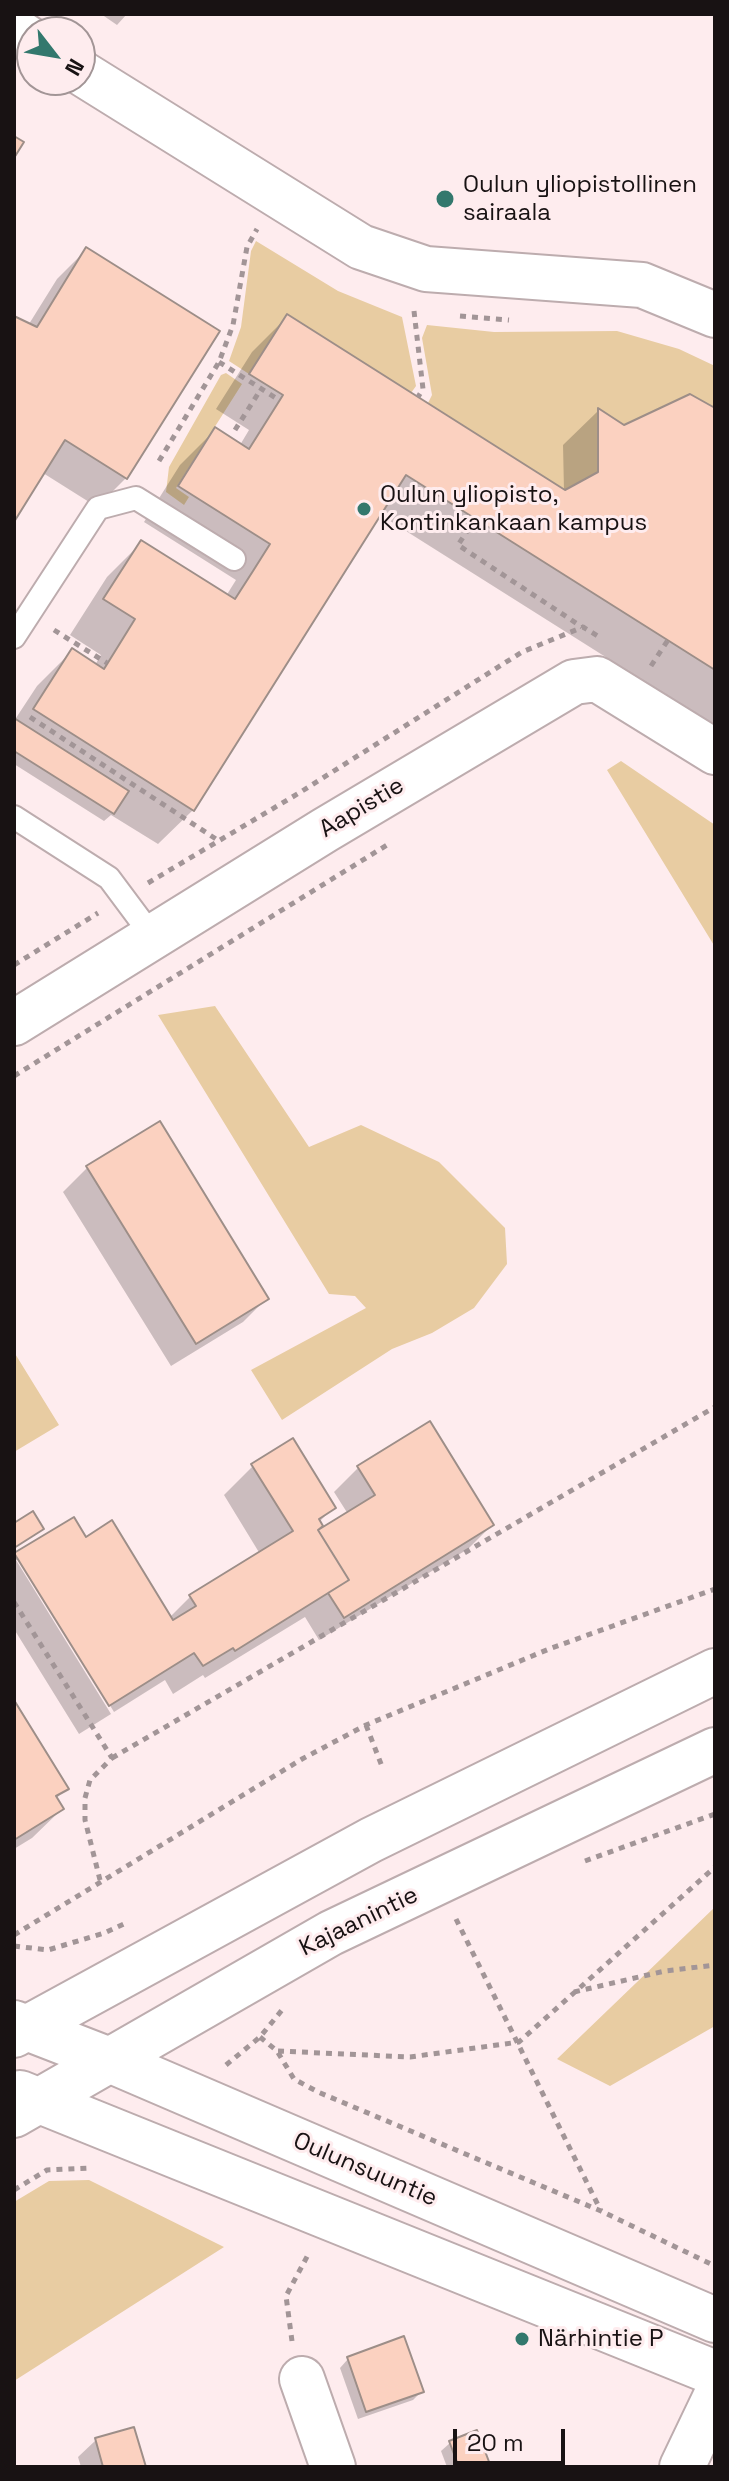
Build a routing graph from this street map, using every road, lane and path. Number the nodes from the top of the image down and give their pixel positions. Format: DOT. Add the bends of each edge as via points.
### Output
graph roads {
  1 [pos="96,82"];
  2 [pos="260,225"];
  3 [pos="414,311"];
  4 [pos="715,315"];
  5 [pos="219,362"];
  6 [pos="261,389"];
  7 [pos="418,397"];
  8 [pos="279,400"];
  9 [pos="235,430"];
  10 [pos="159,461"];
  11 [pos="476,518"];
  12 [pos="234,559"];
  13 [pos="29,614"];
  14 [pos="583,627"];
  15 [pos="14,637"];
  16 [pos="668,640"];
  17 [pos="107,663"];
  18 [pos="651,667"];
  19 [pos="30,717"];
  20 [pos="715,752"];
  21 [pos="168,794"];
  22 [pos="163,802"];
  23 [pos="14,817"];
  24 [pos="219,841"];
  25 [pos="393,841"];
  26 [pos="153,937"];
  27 [pos="14,1023"];
  28 [pos="14,1076"];
  29 [pos="715,1407"];
  30 [pos="715,1589"];
  31 [pos="14,1602"];
  32 [pos="715,1671"];
  33 [pos="366,1725"];
  34 [pos="715,1750"];
  35 [pos="112,1758"];
  36 [pos="383,1769"];
  37 [pos="715,1814"];
  38 [pos="582,1861"];
  39 [pos="715,1867"];
  40 [pos="100,1880"];
  41 [pos="456,1919"];
  42 [pos="14,1935"];
  43 [pos="715,1965"];
  44 [pos="573,1992"];
  45 [pos="291,1999"];
  46 [pos="18,2029"];
  47 [pos="260,2037"];
  48 [pos="519,2042"];
  49 [pos="277,2051"];
  50 [pos="107,2059"];
  51 [pos="188,2096"];
  52 [pos="22,2102"];
  53 [pos="138,2138"];
  54 [pos="14,2190"];
  55 [pos="601,2211"];
  56 [pos="310,2252"];
  57 [pos="715,2266"];
  58 [pos="715,2320"];
  59 [pos="715,2373"];
  60 [pos="302,2379"];
  61 [pos="715,2398"];
  62 [pos="333,2467"];
  63 [pos="682,2467"];
  1 -- 4 [label="main road" via="361,247 426,269 642,285"];
  2 -- 5 [label="path" via="247,247 233,325"];
  3 -- 7 [label="path" via="423,389"];
  5 -- 6 [label="path"];
  5 -- 10 [label="path"];
  6 -- 8 [label="path"];
  6 -- 9 [label="path"];
  11 -- 14 [label="path" via="458,545"];
  12 -- 13 [label="lane" via="136,498 124,501 98,508"];
  13 -- 15 [label="lane"];
  13 -- 17 [label="path"];
  16 -- 18 [label="path"];
  19 -- 22 [label="path"];
  20 -- 26 [label="main road, Aapistie" via="597,679 574,682"];
  21 -- 22 [label="path"];
  22 -- 24 [label="path"];
  23 -- 26 [label="lane" via="109,878"];
  25 -- 28 [label="path"];
  26 -- 27 [label="main road, Aapistie"];
  29 -- 35 [label="path"];
  30 -- 33 [label="path" via="549,1649"];
  31 -- 35 [label="path"];
  32 -- 46 [label="main road" via="371,1840"];
  33 -- 36 [label="path"];
  33 -- 40 [label="path"];
  34 -- 50 [label="main road, Kajaanintie" via="331,1933"];
  35 -- 40 [label="path" via="90,1780 85,1798"];
  37 -- 38 [label="path"];
  39 -- 44 [label="path"];
  40 -- 42 [label="path"];
  41 -- 48 [label="path"];
  43 -- 44 [label="path"];
  44 -- 48 [label="path"];
  45 -- 47 [label="path"];
  46 -- 50 [label="main road, Oulunsuuntie"];
  47 -- 49 [label="path"];
  47 -- 51 [label="path"];
  48 -- 49 [label="path" via="410,2057"];
  48 -- 55 [label="path"];
  49 -- 55 [label="path" via="294,2079 318,2092"];
  50 -- 51 [label="main road, Oulunsuuntie"];
  50 -- 52 [label="main road, Kajaanintie"];
  51 -- 58 [label="main road, Oulunsuuntie"];
  52 -- 53 [label="main road"];
  53 -- 54 [label="path" via="91,2168 47,2170"];
  53 -- 59 [label="main road"];
  55 -- 57 [label="path"];
  56 -- 60 [label="path" via="286,2296"];
  60 -- 62 [label="main road"];
  61 -- 63 [label="main road"];
}
